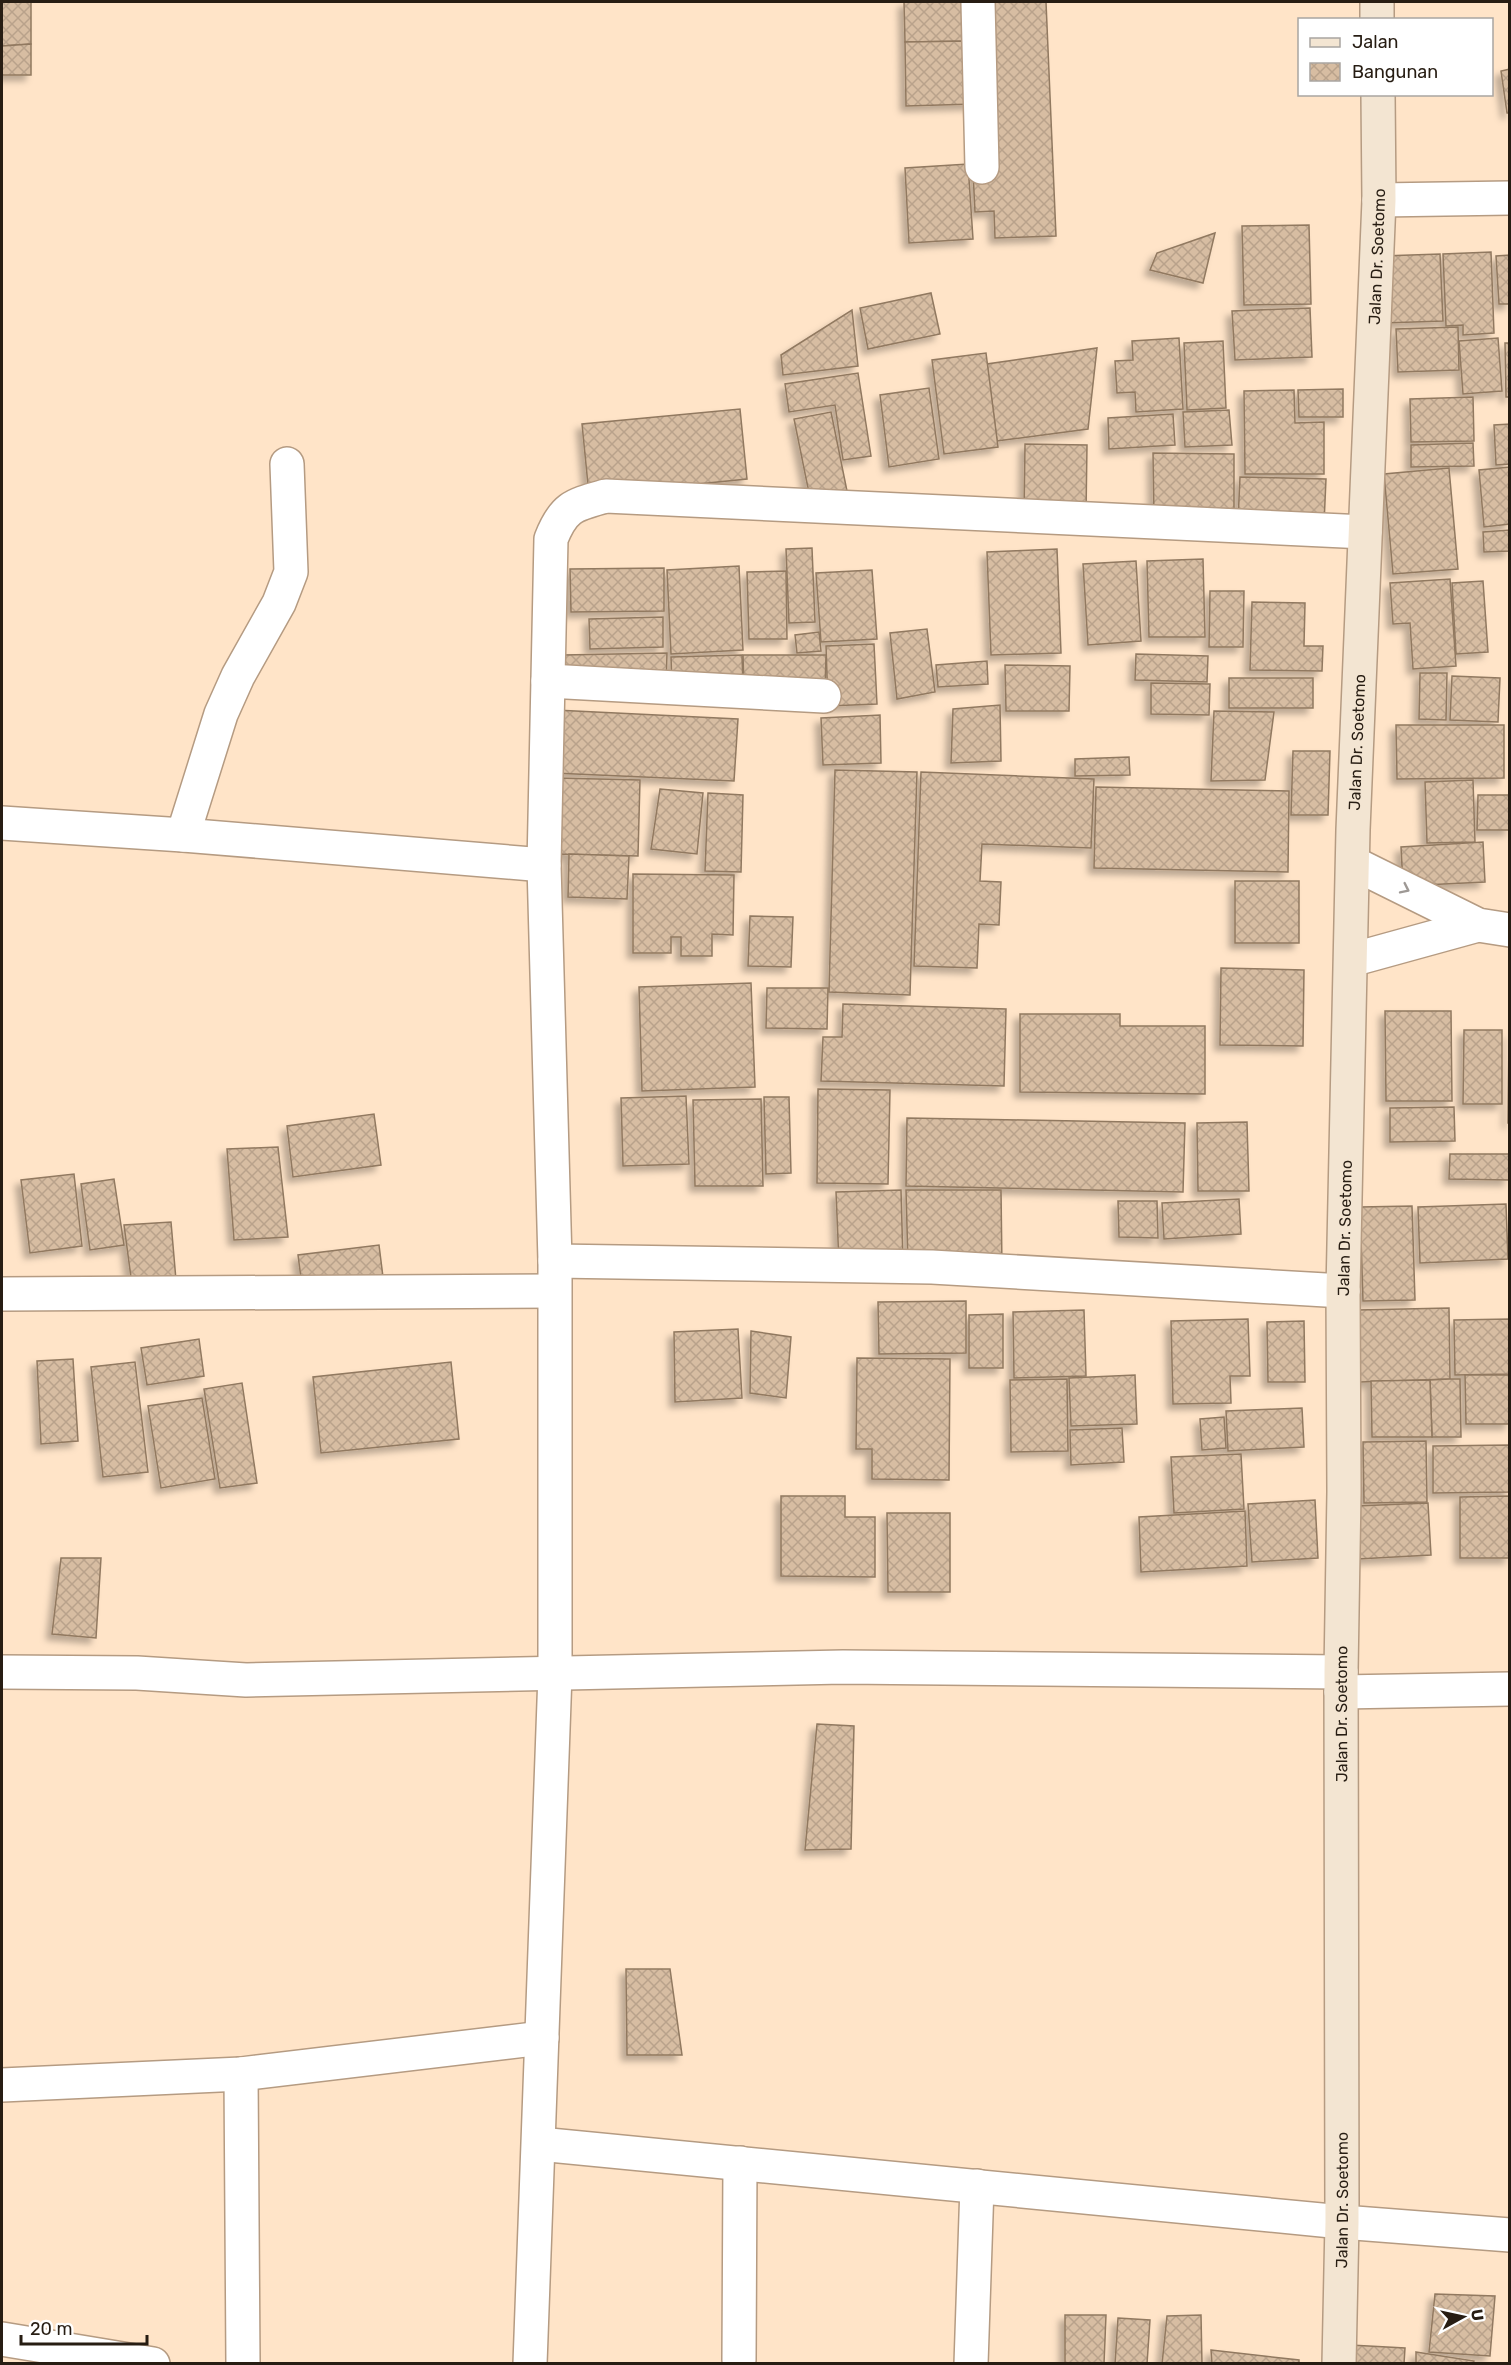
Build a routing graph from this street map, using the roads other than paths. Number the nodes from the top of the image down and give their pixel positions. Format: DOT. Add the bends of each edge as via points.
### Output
graph roads {
  1 [pos="978,2"];
  2 [pos="1377,2"];
  3 [pos="1377,18"];
  4 [pos="1378,96"];
  5 [pos="982,167"];
  6 [pos="1509,198"];
  7 [pos="1379,200"];
  8 [pos="287,464"];
  9 [pos="1365,532"];
  10 [pos="548,681"];
  11 [pos="824,696"];
  12 [pos="2,823"];
  13 [pos="183,835"];
  14 [pos="1353,863"];
  15 [pos="544,866"];
  16 [pos="1478,925"];
  17 [pos="1509,930"];
  18 [pos="1351,960"];
  19 [pos="554,1276"];
  20 [pos="1343,1291"];
  21 [pos="2,1294"];
  22 [pos="2,1672"];
  23 [pos="555,1674"];
  24 [pos="1341,1682"];
  25 [pos="1509,1689"];
  26 [pos="542,2038"];
  27 [pos="242,2074"];
  28 [pos="2,2085"];
  29 [pos="539,2144"];
  30 [pos="740,2163"];
  31 [pos="977,2186"];
  32 [pos="1342,2222"];
  33 [pos="1509,2235"];
  34 [pos="2,2339"];
  35 [pos="739,2361"];
  36 [pos="153,2364"];
  37 [pos="243,2364"];
  38 [pos="530,2364"];
  39 [pos="971,2364"];
  40 [pos="1339,2364"];
  1 -- 5 [label="street"];
  2 -- 3 [label="street"];
  4 -- 7 [label="street, Jalan Dr. Soetomo"];
  6 -- 7 [label="street"];
  7 -- 9 [label="street, Jalan Dr. Soetomo"];
  8 -- 13 [label="street" via="291,572 221,714"];
  9 -- 10 [label="street" via="606,496 579,504 560,517 551,538"];
  9 -- 14 [label="street, Jalan Dr. Soetomo"];
  10 -- 11 [label="street"];
  10 -- 15 [label="street"];
  12 -- 13 [label="street"];
  13 -- 15 [label="street"];
  14 -- 16 [label="street, one-way"];
  14 -- 18 [label="street, Jalan Dr. Soetomo"];
  15 -- 19 [label="street"];
  16 -- 17 [label="street"];
  16 -- 18 [label="street"];
  18 -- 20 [label="street, Jalan Dr. Soetomo"];
  19 -- 20 [label="street" via="932,1267"];
  19 -- 21 [label="street"];
  19 -- 23 [label="street"];
  20 -- 24 [label="street, Jalan Dr. Soetomo"];
  22 -- 23 [label="street" via="137,1673 246,1680"];
  23 -- 24 [label="street" via="843,1667"];
  23 -- 26 [label="street"];
  24 -- 25 [label="street"];
  24 -- 32 [label="street, Jalan Dr. Soetomo"];
  26 -- 27 [label="street"];
  26 -- 29 [label="street"];
  27 -- 28 [label="street"];
  27 -- 37 [label="street"];
  29 -- 30 [label="street"];
  29 -- 38 [label="street"];
  30 -- 31 [label="street"];
  30 -- 35 [label="street"];
  31 -- 32 [label="street"];
  31 -- 39 [label="street"];
  32 -- 33 [label="street"];
  32 -- 40 [label="street, Jalan Dr. Soetomo"];
  34 -- 36 [label="street"];
}
